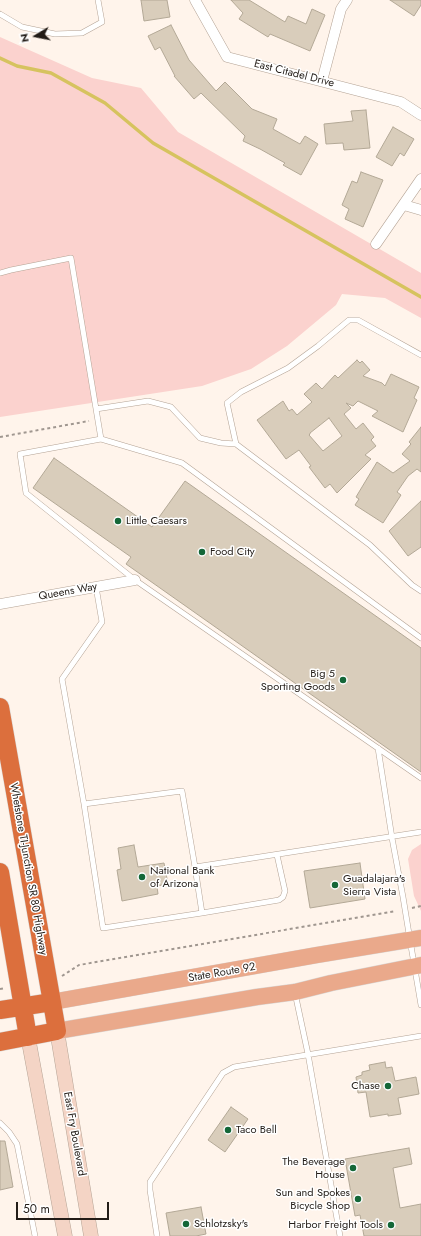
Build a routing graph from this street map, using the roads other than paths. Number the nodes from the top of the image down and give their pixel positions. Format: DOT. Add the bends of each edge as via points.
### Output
graph roads {
  1 [pos="98,0"];
  2 [pos="195,0"];
  3 [pos="347,0"];
  4 [pos="0,14"];
  5 [pos="322,81"];
  6 [pos="421,115"];
  7 [pos="421,179"];
  8 [pos="404,204"];
  9 [pos="421,210"];
  10 [pos="376,244"];
  11 [pos="0,274"];
  12 [pos="421,355"];
  13 [pos="96,409"];
  14 [pos="101,439"];
  15 [pos="236,444"];
  16 [pos="135,580"];
  17 [pos="96,586"];
  18 [pos="421,591"];
  19 [pos="0,604"];
  20 [pos="421,638"];
  21 [pos="0,707"];
  22 [pos="378,748"];
  23 [pos="421,778"];
  24 [pos="84,804"];
  25 [pos="421,832"];
  26 [pos="392,838"];
  27 [pos="277,855"];
  28 [pos="195,868"];
  29 [pos="0,872"];
  30 [pos="202,913"];
  31 [pos="415,939"];
  32 [pos="417,966"];
  33 [pos="295,992"];
  34 [pos="52,1002"];
  35 [pos="421,1005"];
  36 [pos="22,1007"];
  37 [pos="0,1010"];
  38 [pos="57,1031"];
  39 [pos="421,1036"];
  40 [pos="28,1037"];
  41 [pos="0,1042"];
  42 [pos="308,1054"];
  43 [pos="0,1123"];
  44 [pos="35,1236"];
  45 [pos="65,1236"];
  46 [pos="91,1236"];
  47 [pos="157,1236"];
  48 [pos="340,1236"];
  1 -- 4 [label="lane" via="102,22 82,33 55,34 22,27"];
  2 -- 5 [label="street, East Citadel Drive" via="227,57"];
  3 -- 5 [label="street" via="341,8"];
  5 -- 6 [label="street, East Citadel Drive" via="401,102"];
  7 -- 8 [label="street"];
  8 -- 9 [label="street"];
  8 -- 10 [label="street"];
  11 -- 13 [label="lane" via="70,258"];
  12 -- 15 [label="lane" via="358,320 349,320 288,368 227,402"];
  13 -- 14 [label="lane"];
  13 -- 15 [label="lane" via="148,401 171,407 200,438"];
  14 -- 16 [label="lane" via="20,454 26,493"];
  14 -- 20 [label="lane" via="182,463"];
  15 -- 18 [label="lane" via="370,545"];
  16 -- 17 [label="street, Queens Way"];
  16 -- 22 [label="lane"];
  17 -- 19 [label="street, Queens Way"];
  17 -- 24 [label="lane" via="102,622 62,679"];
  21 -- 34 [label="highway, Whetstone TI-Junction SR 80 Highway"];
  22 -- 23 [label="lane"];
  22 -- 26 [label="lane"];
  24 -- 28 [label="lane" via="182,791"];
  24 -- 30 [label="lane" via="103,928"];
  25 -- 26 [label="lane"];
  26 -- 27 [label="lane"];
  26 -- 31 [label="lane" via="405,909"];
  27 -- 28 [label="lane"];
  27 -- 30 [label="lane" via="285,891 279,900"];
  28 -- 30 [label="lane"];
  29 -- 36 [label="highway"];
  31 -- 32 [label="lane"];
  31 -- 34 [label="main road, State Route 92"];
  32 -- 33 [label="main road"];
  32 -- 35 [label="lane"];
  33 -- 38 [label="main road"];
  33 -- 42 [label="lane"];
  34 -- 36 [label="highway, State Route 92"];
  34 -- 38 [label="highway, Whetstone TI-Junction SR 80 Highway"];
  36 -- 37 [label="highway, State Route 92"];
  36 -- 40 [label="highway"];
  38 -- 40 [label="highway"];
  38 -- 46 [label="main road, East Fry Boulevard"];
  39 -- 42 [label="lane"];
  40 -- 41 [label="highway"];
  40 -- 45 [label="main road"];
  42 -- 47 [label="lane" via="234,1067 223,1073 150,1182"];
  42 -- 48 [label="lane"];
  43 -- 44 [label="lane" via="17,1144"];
}
